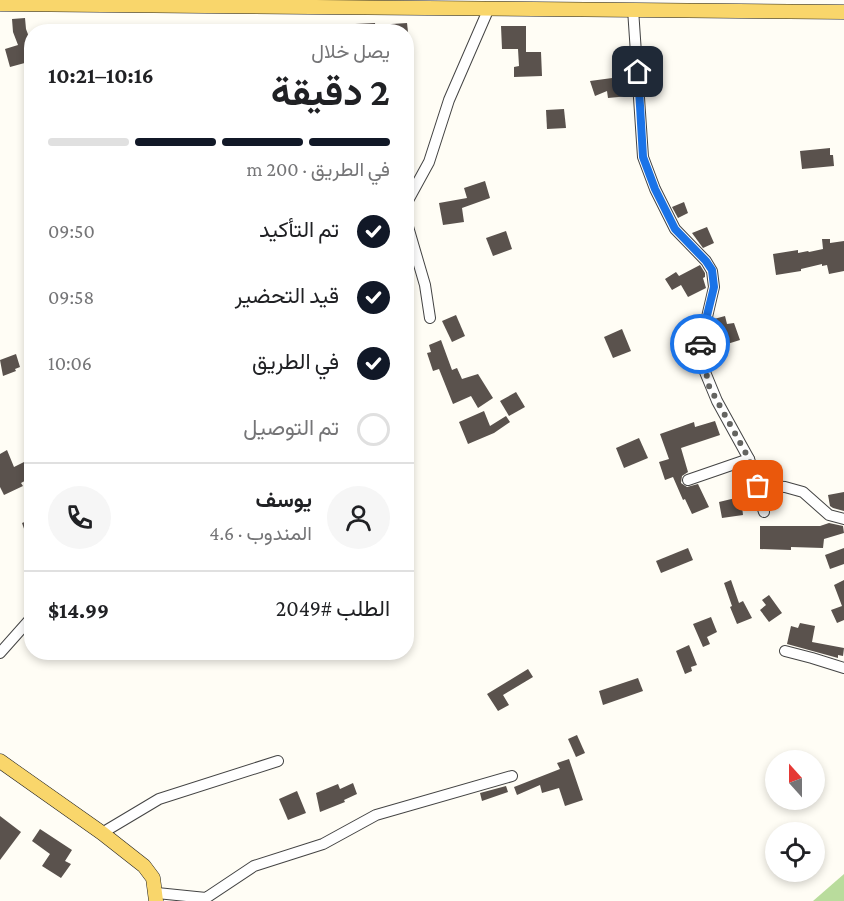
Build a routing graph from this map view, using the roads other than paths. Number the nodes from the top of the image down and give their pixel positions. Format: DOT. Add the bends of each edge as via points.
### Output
graph roads {
  1 [pos="89,2"];
  2 [pos="0,4"];
  3 [pos="489,8"];
  4 [pos="633,9"];
  5 [pos="844,12"];
  6 [pos="414,189"];
  7 [pos="414,247"];
  8 [pos="430,318"];
  9 [pos="749,459"];
  10 [pos="688,480"];
  11 [pos="758,486"];
  12 [pos="764,512"];
  13 [pos="844,519"];
  14 [pos="24,626"];
  15 [pos="785,651"];
  16 [pos="0,653"];
  17 [pos="844,668"];
  18 [pos="0,761"];
  19 [pos="278,761"];
  20 [pos="512,776"];
  21 [pos="102,833"];
  22 [pos="156,897"];
  1 -- 2 [label="main road"];
  1 -- 3 [label="main road"];
  3 -- 4 [label="main road"];
  3 -- 6 [label="street" via="449,100 429,162"];
  4 -- 5 [label="main road"];
  4 -- 9 [label="street" via="643,157 675,229 712,270 714,287 700,347 709,386"];
  7 -- 8 [label="street"];
  9 -- 10 [label="street"];
  9 -- 11 [label="street"];
  11 -- 12 [label="street"];
  11 -- 13 [label="street" via="803,492 829,515"];
  14 -- 16 [label="street"];
  15 -- 17 [label="street"];
  18 -- 21 [label="main road"];
  19 -- 21 [label="street" via="159,799"];
  20 -- 22 [label="street" via="376,815 323,843 254,866 206,898"];
  21 -- 22 [label="main road" via="144,866 153,878"];
}
